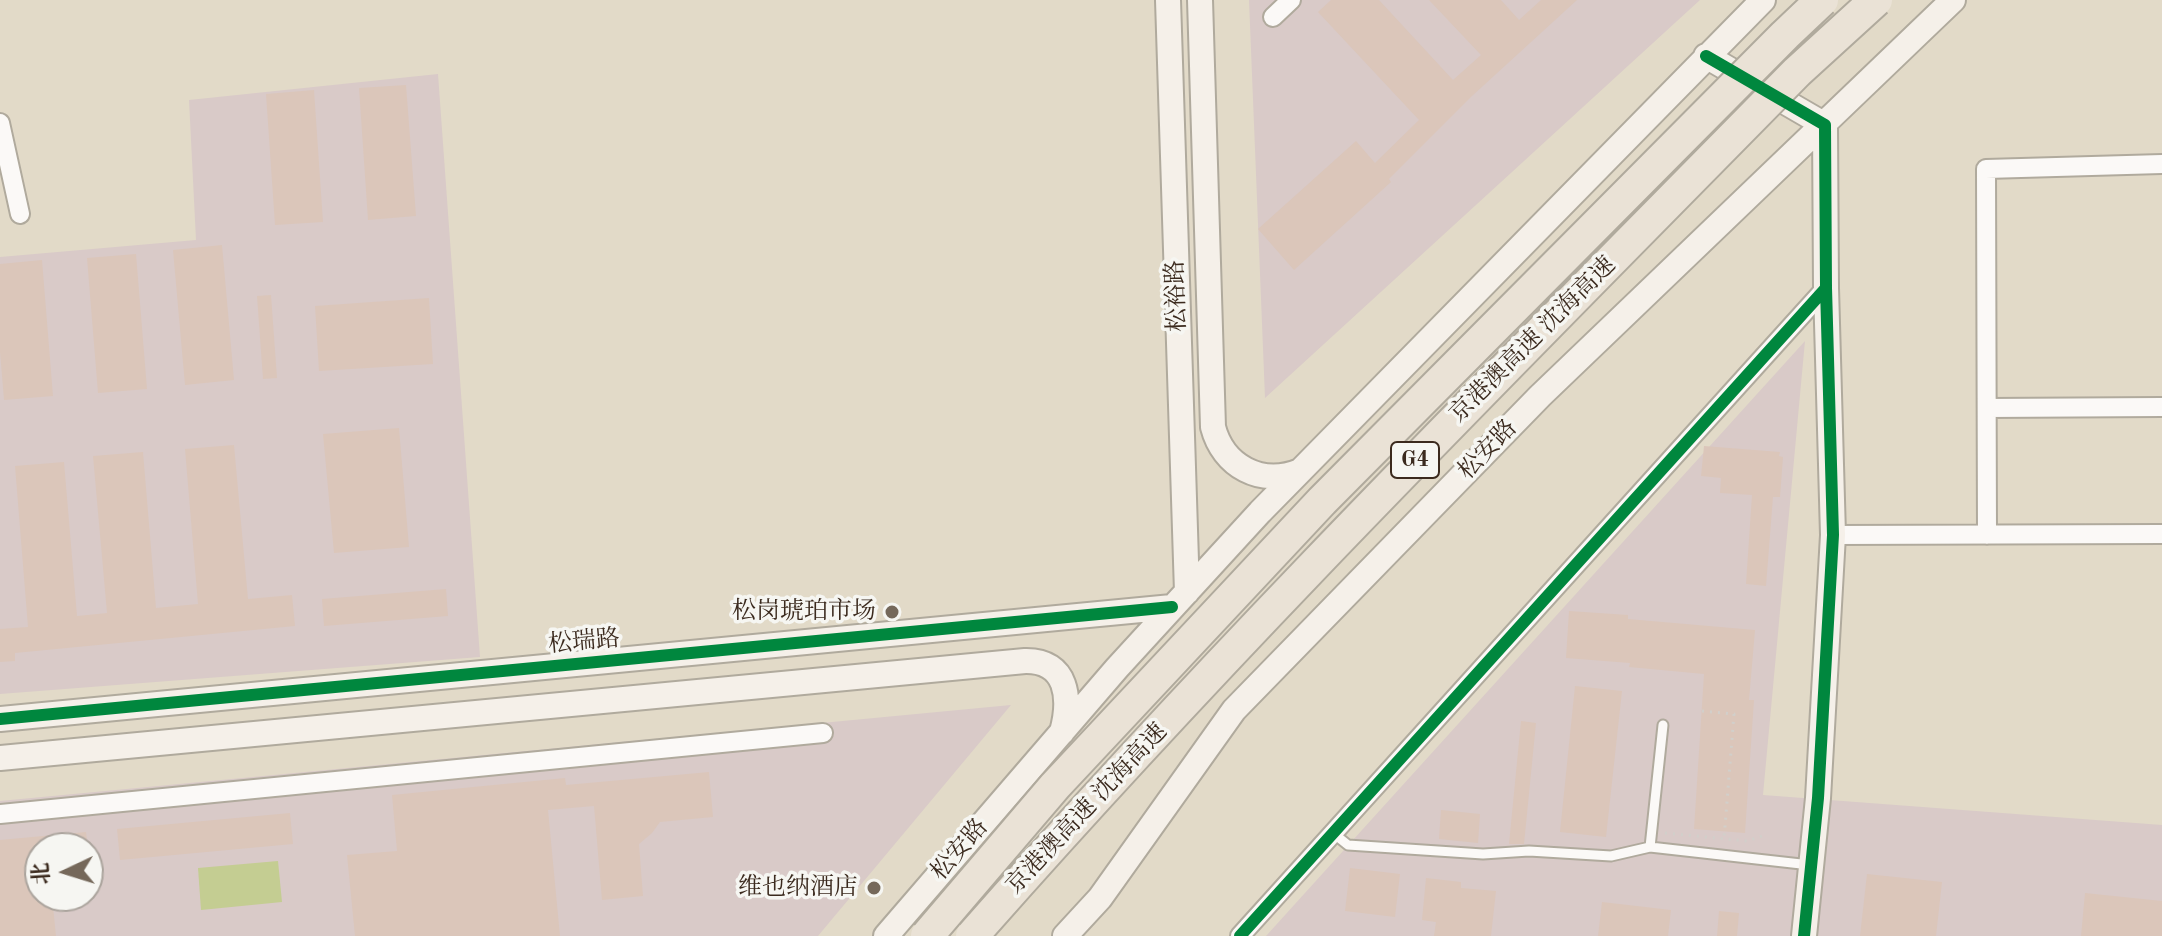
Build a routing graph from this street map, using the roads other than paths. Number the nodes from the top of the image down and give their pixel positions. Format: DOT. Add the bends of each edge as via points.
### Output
graph roads {
  1 [pos="1168,0"];
  2 [pos="1200,0"];
  3 [pos="1291,0"];
  4 [pos="1763,0"];
  5 [pos="1822,0"];
  6 [pos="1876,0"];
  7 [pos="1953,0"];
  8 [pos="1273,17"];
  9 [pos="1706,56"];
  10 [pos="0,123"];
  11 [pos="1825,125"];
  12 [pos="2162,164"];
  13 [pos="20,214"];
  14 [pos="1826,288"];
  15 [pos="2162,407"];
  16 [pos="1987,408"];
  17 [pos="1300,471"];
  18 [pos="2162,534"];
  19 [pos="1833,535"];
  20 [pos="1987,535"];
  21 [pos="1180,600"];
  22 [pos="0,719"];
  23 [pos="1663,725"];
  24 [pos="1062,732"];
  25 [pos="823,733"];
  26 [pos="0,758"];
  27 [pos="0,814"];
  28 [pos="1333,833"];
  29 [pos="1650,847"];
  30 [pos="1811,865"];
  31 [pos="886,936"];
  32 [pos="927,936"];
  33 [pos="972,936"];
  34 [pos="1065,936"];
  35 [pos="1240,936"];
  36 [pos="1804,936"];
  1 -- 21 [label="street, 松裕路"];
  2 -- 17 [label="street, 松裕路" via="1213,427 1222,451 1238,467 1275,477"];
  3 -- 8 [label="street"];
  4 -- 9 [label="street, 松安路"];
  5 -- 32 [label="highway, 京港澳高速 沈海高速 / G4, bridge" via="1322,501 1055,786"];
  6 -- 33 [label="highway, 京港澳高速 沈海高速 / G4, bridge" via="1797,72 1344,532"];
  7 -- 11 [label="street, 松安路"];
  9 -- 11 [label="street"];
  9 -- 17 [label="street, 松安路"];
  10 -- 13 [label="street"];
  11 -- 14 [label="street"];
  11 -- 34 [label="street, 松安路" via="1540,396 1234,710 1100,898"];
  12 -- 16 [label="street" via="1986,169"];
  14 -- 19 [label="street"];
  14 -- 28 [label="street"];
  15 -- 16 [label="street"];
  16 -- 20 [label="street"];
  17 -- 21 [label="street, 松安路"];
  18 -- 20 [label="street"];
  19 -- 20 [label="street"];
  19 -- 30 [label="street"];
  21 -- 22 [label="street, 松瑞路"];
  21 -- 24 [label="street, 松安路"];
  23 -- 29 [label="lane"];
  24 -- 26 [label="street" via="1066,704 1058,673 1045,662 1025,661"];
  24 -- 31 [label="street, 松安路"];
  25 -- 27 [label="street"];
  28 -- 29 [label="lane" via="1348,845 1483,854 1611,856"];
  28 -- 35 [label="street"];
  29 -- 30 [label="lane"];
  30 -- 36 [label="street"];
}
